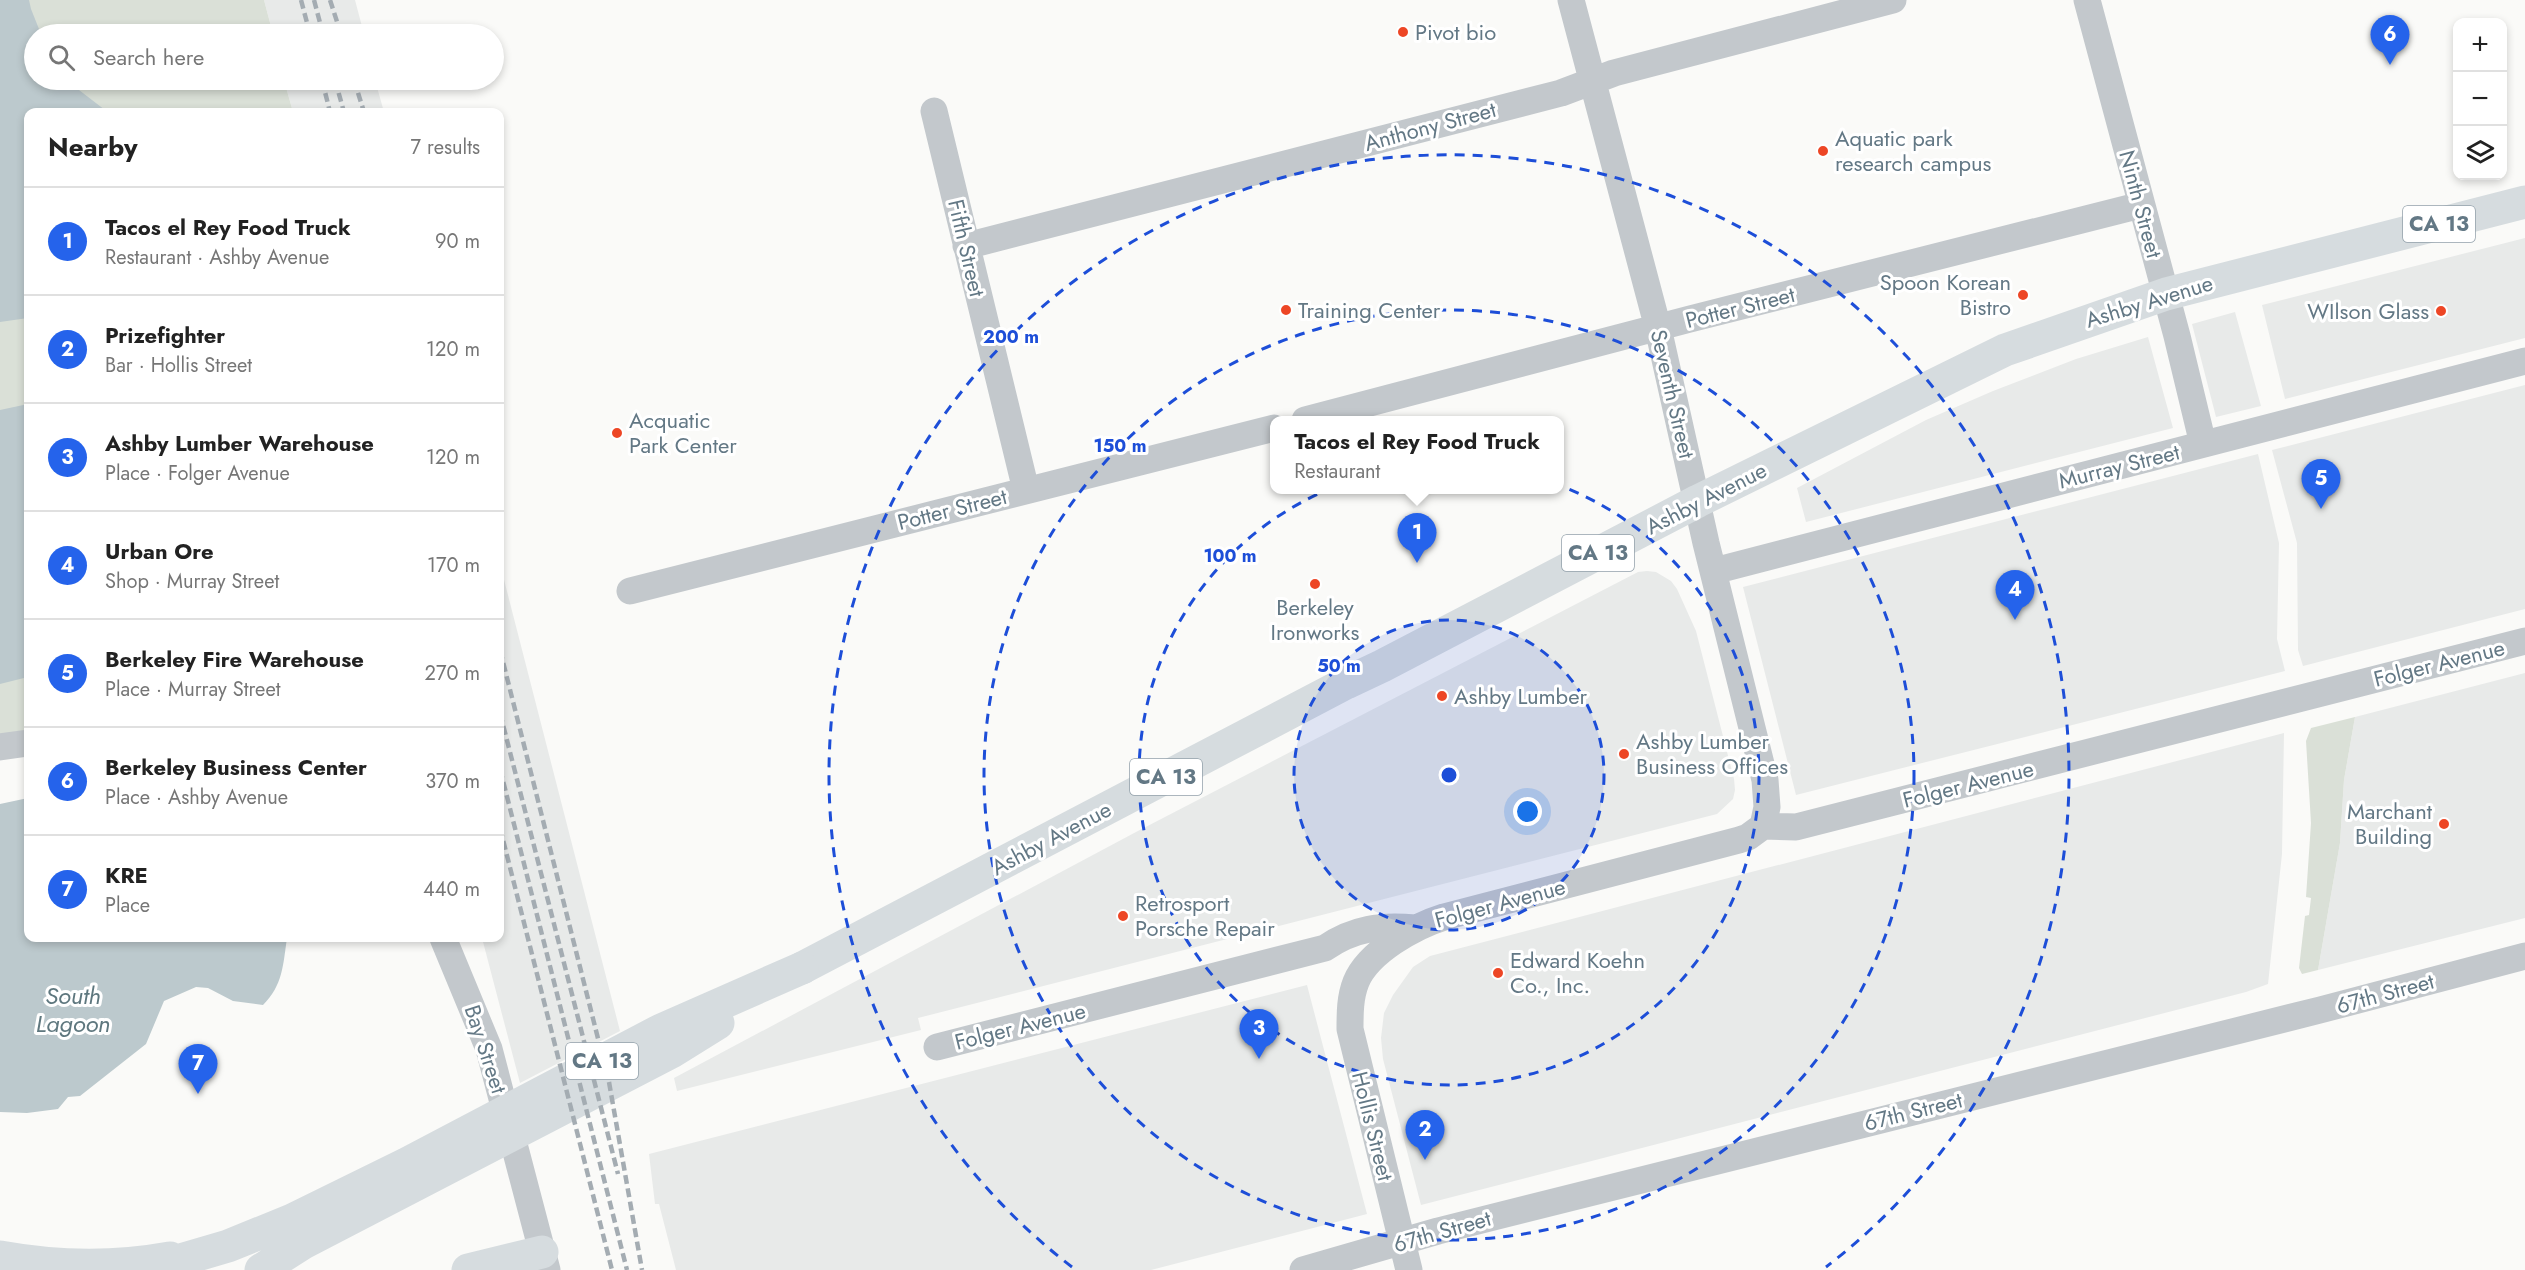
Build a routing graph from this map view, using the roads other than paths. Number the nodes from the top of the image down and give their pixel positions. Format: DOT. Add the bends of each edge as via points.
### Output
graph roads {
  1 [pos="1571,0"];
  2 [pos="1893,0"];
  3 [pos="2087,0"];
  4 [pos="1592,81"];
  5 [pos="934,111"];
  6 [pos="2525,202"];
  7 [pos="2141,206"];
  8 [pos="966,246"];
  9 [pos="2166,294"];
  10 [pos="1658,328"];
  11 [pos="2525,361"];
  12 [pos="1320,416"];
  13 [pos="1270,429"];
  14 [pos="2203,444"];
  15 [pos="1026,489"];
  16 [pos="1698,501"];
  17 [pos="1714,572"];
  18 [pos="630,591"];
  19 [pos="2525,641"];
  20 [pos="24,744"];
  21 [pos="0,747"];
  22 [pos="1763,825"];
  23 [pos="1415,928"];
  24 [pos="445,942"];
  25 [pos="1325,948"];
  26 [pos="1376,956"];
  27 [pos="2525,956"];
  28 [pos="802,968"];
  29 [pos="1356,980"];
  30 [pos="937,1047"];
  31 [pos="417,1185"];
  32 [pos="292,1220"];
  33 [pos="1402,1241"];
  34 [pos="0,1257"];
  35 [pos="545,1261"];
  36 [pos="146,1270"];
  37 [pos="261,1270"];
  38 [pos="282,1270"];
  39 [pos="468,1270"];
  40 [pos="1303,1270"];
  41 [pos="1409,1270"];
  1 -- 4 [label="street, Seventh Street"];
  2 -- 4 [label="street, Anthony Street"];
  3 -- 7 [label="street, Ninth Street"];
  4 -- 8 [label="street, Anthony Street" via="1561,93"];
  4 -- 10 [label="street, Seventh Street"];
  5 -- 8 [label="street, Fifth Street"];
  6 -- 9 [label="main road, Ashby Avenue / CA 13"];
  7 -- 9 [label="street, Ninth Street"];
  7 -- 10 [label="street, Potter Street"];
  8 -- 15 [label="street, Fifth Street"];
  9 -- 14 [label="street, Ninth Street"];
  9 -- 16 [label="main road, Ashby Avenue / CA 13" via="2005,350"];
  10 -- 12 [label="street, Potter Street"];
  10 -- 16 [label="street, Seventh Street"];
  11 -- 14 [label="street, Murray Street"];
  13 -- 15 [label="street, Potter Street"];
  14 -- 17 [label="street, Murray Street"];
  15 -- 18 [label="street, Potter Street"];
  16 -- 17 [label="street, Seventh Street"];
  16 -- 28 [label="main road, Ashby Avenue / CA 13"];
  17 -- 22 [label="street, Seventh Street" via="1765,780 1767,807"];
  19 -- 22 [label="street, Folger Avenue" via="1796,826"];
  20 -- 21 [label="street"];
  22 -- 23 [label="street, Folger Avenue" via="1739,840 1444,917"];
  23 -- 25 [label="street, Folger Avenue" via="1384,925 1341,937"];
  23 -- 26 [label="street, Folger Avenue"];
  24 -- 35 [label="street, Bay Street" via="478,1018 498,1081"];
  25 -- 29 [label="street" via="1342,960"];
  25 -- 30 [label="street, Folger Avenue"];
  26 -- 29 [label="street, Hollis Street"];
  27 -- 33 [label="street, 67th Street"];
  28 -- 31 [label="main road, CA 13" via="673,1051"];
  28 -- 32 [label="main road, CA 13" via="661,1030"];
  29 -- 33 [label="street, Hollis Street" via="1350,1029"];
  31 -- 37 [label="main road, CA 13"];
  31 -- 38 [label="main road"];
  32 -- 34 [label="main road" via="204,1250 147,1261 81,1264"];
  32 -- 36 [label="main road, CA 13" via="217,1249"];
  33 -- 40 [label="street, 67th Street"];
  33 -- 41 [label="street, Hollis Street"];
  35 -- 39 [label="main road"];
}
